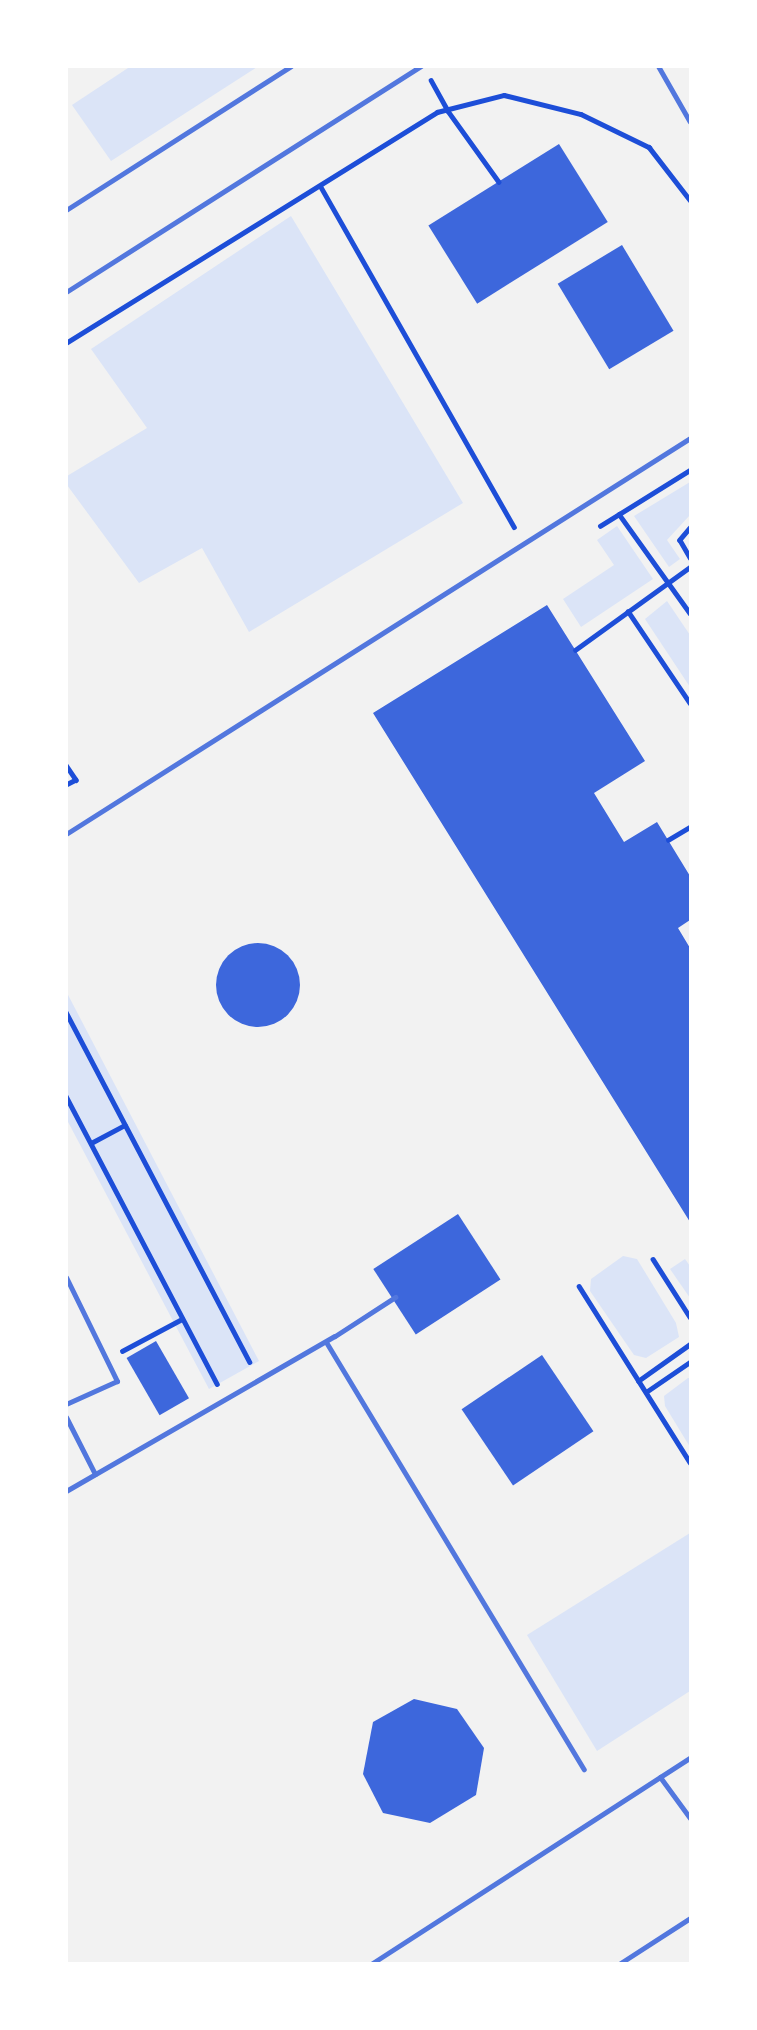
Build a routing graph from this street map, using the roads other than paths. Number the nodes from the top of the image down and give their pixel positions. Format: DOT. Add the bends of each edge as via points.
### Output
graph roads {
  1 [pos="291,66"];
  2 [pos="421,66"];
  3 [pos="658,66"];
  4 [pos="691,122"];
  5 [pos="66,210"];
  6 [pos="66,292"];
  7 [pos="691,438"];
  8 [pos="66,834"];
  9 [pos="66,1277"];
  10 [pos="395,1297"];
  11 [pos="326,1342"];
  12 [pos="66,1404"];
  13 [pos="66,1417"];
  14 [pos="95,1474"];
  15 [pos="66,1491"];
  16 [pos="691,1758"];
  17 [pos="584,1769"];
  18 [pos="660,1777"];
  19 [pos="691,1818"];
  20 [pos="691,1918"];
  21 [pos="371,1964"];
  22 [pos="619,1964"];
  1 -- 5 [label="lane"];
  2 -- 6 [label="lane"];
  3 -- 4 [label="lane"];
  7 -- 8 [label="lane"];
  9 -- 12 [label="lane" via="117,1381"];
  10 -- 11 [label="lane"];
  11 -- 14 [label="lane"];
  11 -- 17 [label="lane"];
  13 -- 14 [label="lane"];
  14 -- 15 [label="lane"];
  16 -- 18 [label="lane"];
  18 -- 19 [label="lane"];
  18 -- 21 [label="lane"];
  20 -- 22 [label="lane"];
}
